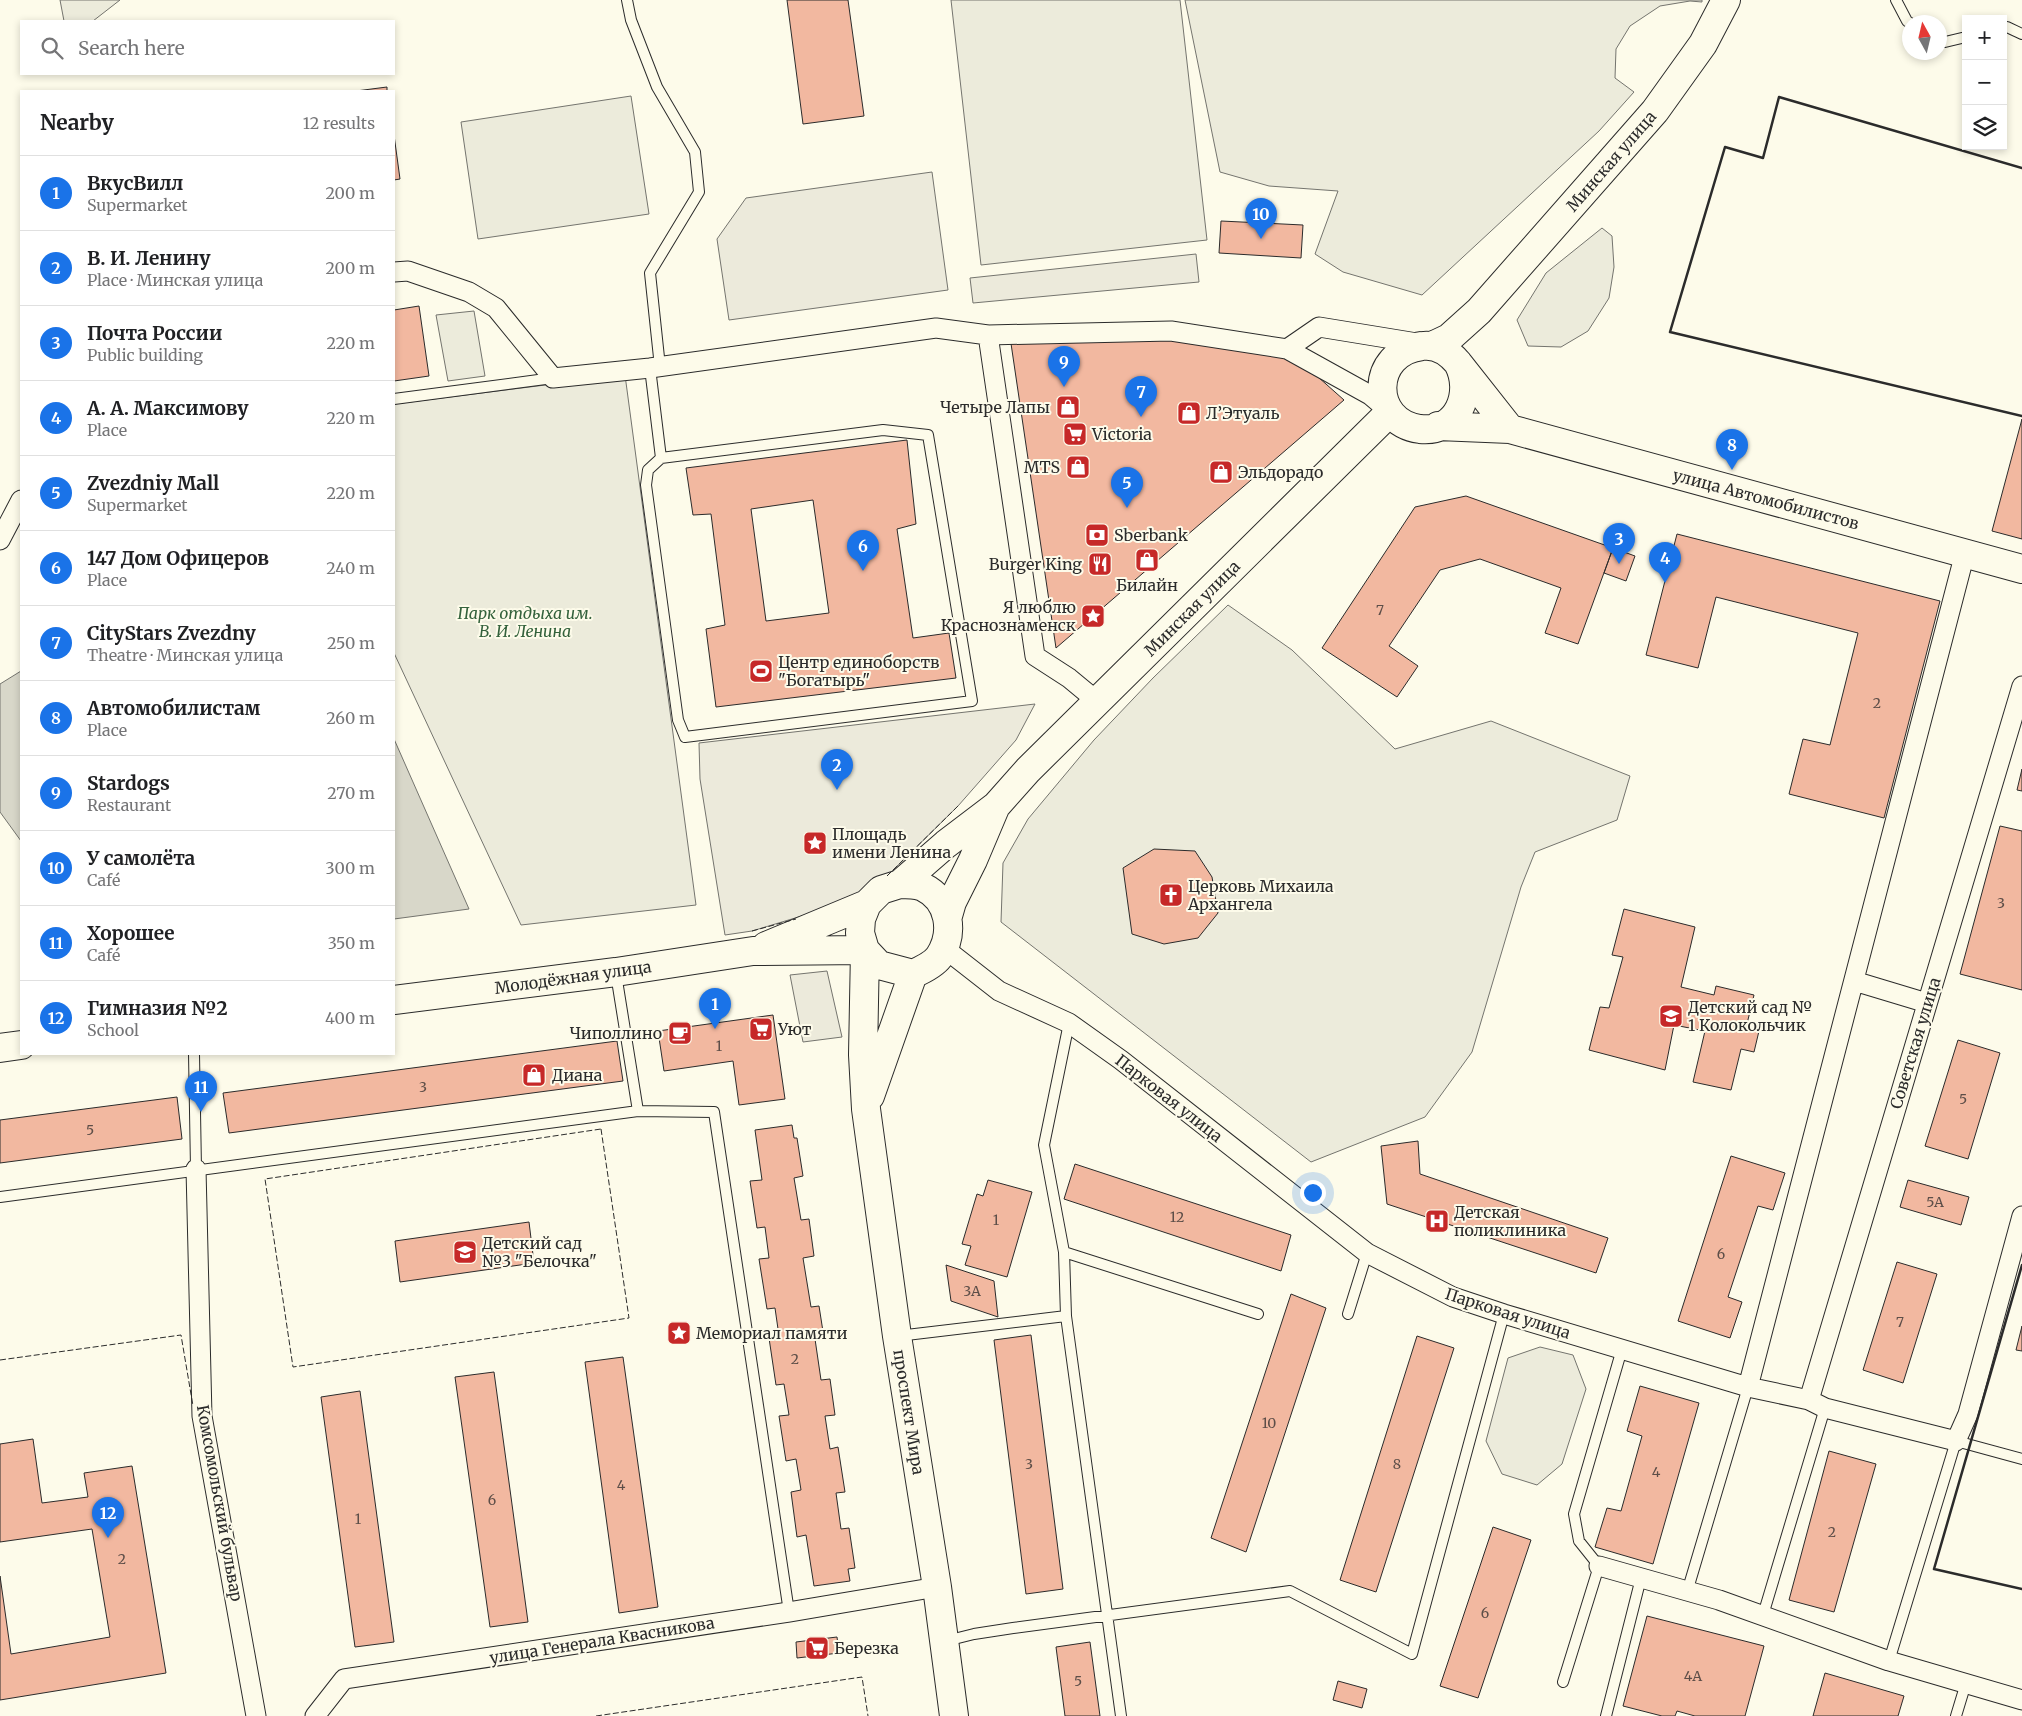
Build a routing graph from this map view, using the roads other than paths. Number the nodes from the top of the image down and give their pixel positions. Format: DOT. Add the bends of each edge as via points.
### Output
graph roads {
  1 [pos="627,0"];
  2 [pos="1726,0"];
  3 [pos="1896,0"];
  4 [pos="1904,15"];
  5 [pos="2007,27"];
  6 [pos="2022,34"];
  7 [pos="1962,38"];
  8 [pos="1947,42"];
  9 [pos="395,272"];
  10 [pos="988,335"];
  11 [pos="1287,349"];
  12 [pos="1442,353"];
  13 [pos="655,368"];
  14 [pos="553,378"];
  15 [pos="395,399"];
  16 [pos="1390,412"];
  17 [pos="1438,426"];
  18 [pos="1510,429"];
  19 [pos="661,458"];
  20 [pos="20,502"];
  21 [pos="0,540"];
  22 [pos="1965,553"];
  23 [pos="2022,569"];
  24 [pos="2022,686"];
  25 [pos="1098,702"];
  26 [pos="996,806"];
  27 [pos="900,884"];
  28 [pos="867,904"];
  29 [pos="948,916"];
  30 [pos="944,948"];
  31 [pos="865,950"];
  32 [pos="753,951"];
  33 [pos="616,972"];
  34 [pos="914,974"];
  35 [pos="1854,981"];
  36 [pos="395,1000"];
  37 [pos="1927,1003"];
  38 [pos="1069,1023"];
  39 [pos="20,1045"];
  40 [pos="0,1048"];
  41 [pos="194,1055"];
  42 [pos="866,1109"];
  43 [pos="638,1111"];
  44 [pos="196,1169"];
  45 [pos="0,1197"];
  46 [pos="2022,1216"];
  47 [pos="1064,1252"];
  48 [pos="1367,1253"];
  49 [pos="1258,1314"];
  50 [pos="1348,1314"];
  51 [pos="1504,1314"];
  52 [pos="1066,1316"];
  53 [pos="897,1336"];
  54 [pos="1622,1349"];
  55 [pos="1748,1387"];
  56 [pos="1817,1404"];
  57 [pos="1956,1442"];
  58 [pos="2022,1459"];
  59 [pos="1599,1566"];
  60 [pos="1641,1578"];
  61 [pos="937,1587"];
  62 [pos="1687,1592"];
  63 [pos="788,1612"];
  64 [pos="1106,1615"];
  65 [pos="1763,1615"];
  66 [pos="945,1641"];
  67 [pos="1889,1662"];
  68 [pos="1563,1682"];
  69 [pos="1966,1684"];
  70 [pos="2022,1700"];
  71 [pos="256,1716"];
  72 [pos="315,1716"];
  73 [pos="954,1716"];
  74 [pos="1121,1716"];
  75 [pos="1606,1716"];
  76 [pos="1956,1716"];
  1 -- 13 [label="lane" via="631,20 657,87 695,152 699,192 650,273"];
  2 -- 12 [label="street, Минская улица" via="1703,44 1655,111 1479,311 1459,342"];
  3 -- 4 [label="lane"];
  5 -- 6 [label="lane"];
  7 -- 8 [label="lane"];
  9 -- 14 [label="street" via="408,271 469,292 496,308"];
  10 -- 11 [label="street" via="1171,331"];
  10 -- 13 [label="street" via="936,328"];
  10 -- 25 [label="street" via="1035,656"];
  11 -- 12 [label="street" via="1320,327"];
  11 -- 16 [label="street" via="1370,395"];
  12 -- 16 [label="street" via="1413,347 1390,361 1384,373 1382,394"];
  12 -- 17 [label="street" via="1463,372 1466,383 1462,405 1448,422"];
  12 -- 18 [label="street"];
  13 -- 14 [label="street"];
  13 -- 19 [label="lane"];
  14 -- 15 [label="lane"];
  16 -- 17 [label="street, улица Автомобилистов" via="1412,428"];
  16 -- 25 [label="street, Минская улица"];
  17 -- 18 [label="street, улица Автомобилистов"];
  18 -- 22 [label="street, улица Автомобилистов"];
  19 -- 19 [label="lane" via="883,430 928,435 972,701 684,737 678,720 646,485 648,470"];
  20 -- 21 [label="street"];
  22 -- 23 [label="street, улица Автомобилистов"];
  22 -- 35 [label="street"];
  24 -- 37 [label="street, Советская улица"];
  25 -- 26 [label="street, Минская улица"];
  26 -- 27 [label="street, Минская улица"];
  26 -- 29 [label="street, Минская улица"];
  27 -- 28 [label="street" via="881,890"];
  27 -- 29 [label="street" via="925,888 937,897"];
  28 -- 31 [label="street" via="860,919"];
  28 -- 32 [label="street, Молодёжная улица"];
  29 -- 30 [label="street" via="948,939"];
  30 -- 34 [label="street" via="938,958"];
  30 -- 38 [label="street, Парковая улица" via="999,991"];
  31 -- 32 [label="street, Молодёжная улица"];
  31 -- 34 [label="street" via="879,965"];
  31 -- 42 [label="street, проспект Мира" via="863,1055"];
  32 -- 33 [label="street, Молодёжная улица"];
  33 -- 36 [label="street, Молодёжная улица"];
  33 -- 43 [label="lane"];
  34 -- 42 [label="street, проспект Мира"];
  35 -- 37 [label="street"];
  35 -- 55 [label="street"];
  37 -- 56 [label="street, Советская улица"];
  38 -- 47 [label="lane" via="1044,1145"];
  38 -- 48 [label="street, Парковая улица"];
  39 -- 40 [label="street"];
  41 -- 44 [label="lane"];
  42 -- 53 [label="street, проспект Мира"];
  43 -- 44 [label="lane"];
  43 -- 63 [label="lane" via="714,1112"];
  44 -- 45 [label="lane"];
  44 -- 71 [label="street, Комсомольский бульвар" via="202,1416"];
  46 -- 57 [label="street" via="1968,1414"];
  47 -- 49 [label="lane"];
  47 -- 52 [label="lane"];
  48 -- 50 [label="lane"];
  48 -- 51 [label="street, Парковая улица" via="1453,1297"];
  51 -- 54 [label="street, Парковая улица"];
  51 -- 64 [label="lane" via="1412,1654 1290,1591"];
  52 -- 53 [label="lane"];
  52 -- 64 [label="lane"];
  53 -- 61 [label="street, проспект Мира"];
  54 -- 55 [label="street, Парковая улица"];
  54 -- 59 [label="lane" via="1574,1514 1579,1541"];
  55 -- 56 [label="street, Парковая улица"];
  55 -- 62 [label="lane"];
  56 -- 57 [label="street, Парковая улица"];
  56 -- 65 [label="lane"];
  57 -- 58 [label="lane"];
  57 -- 67 [label="lane"];
  59 -- 60 [label="street"];
  59 -- 68 [label="lane"];
  60 -- 62 [label="street"];
  60 -- 75 [label="lane"];
  61 -- 63 [label="street, улица Генерала Квасникова"];
  61 -- 66 [label="street, проспект Мира"];
  62 -- 65 [label="street"];
  63 -- 72 [label="street, улица Генерала Квасникова" via="344,1679"];
  64 -- 66 [label="lane"];
  64 -- 74 [label="lane"];
  65 -- 67 [label="street"];
  66 -- 73 [label="street, проспект Мира"];
  67 -- 69 [label="street"];
  69 -- 70 [label="street"];
  69 -- 76 [label="lane"];
}
